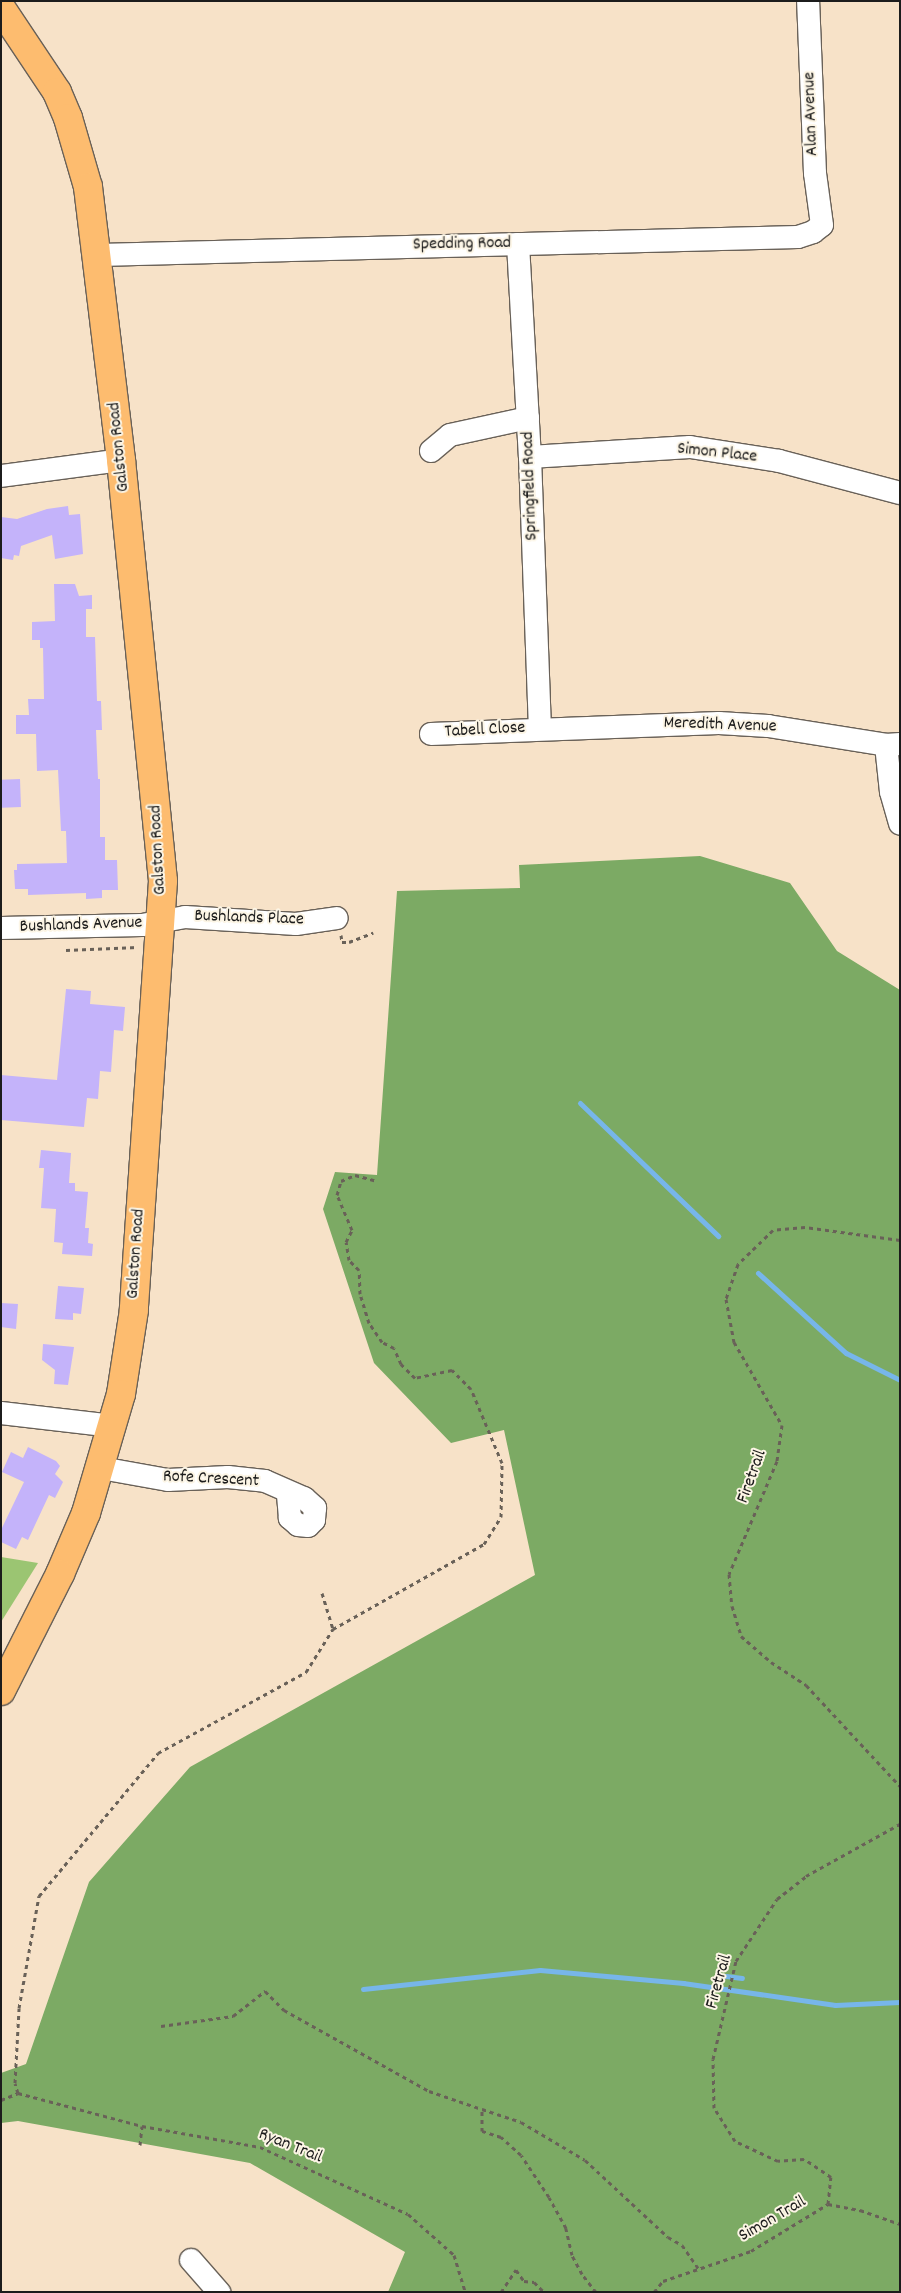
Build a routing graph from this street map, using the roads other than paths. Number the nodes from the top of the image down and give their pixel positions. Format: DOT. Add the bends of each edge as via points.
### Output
graph roads {
  1 [pos="808,1"];
  2 [pos="1,8"];
  3 [pos="822,225"];
  4 [pos="518,244"];
  5 [pos="99,255"];
  6 [pos="528,418"];
  7 [pos="431,451"];
  8 [pos="530,457"];
  9 [pos="121,460"];
  10 [pos="1,476"];
  11 [pos="900,492"];
  12 [pos="540,728"];
  13 [pos="431,734"];
  14 [pos="893,744"];
  15 [pos="900,824"];
  16 [pos="337,918"];
  17 [pos="162,922"];
  18 [pos="1,928"];
  19 [pos="1,1414"];
  20 [pos="114,1426"];
  21 [pos="101,1468"];
  22 [pos="288,1493"];
  23 [pos="1,1691"];
  24 [pos="191,2260"];
  25 [pos="219,2292"];
  1 -- 3 [label="street, Alan Avenue" via="815,173"];
  2 -- 5 [label="main road, Galston Road" via="39,61 68,118 88,187"];
  3 -- 4 [label="street, Spedding Road" via="798,236"];
  4 -- 5 [label="street, Spedding Road"];
  4 -- 6 [label="street, Springfield Road"];
  5 -- 9 [label="main road, Galston Road"];
  6 -- 7 [label="street" via="450,435"];
  6 -- 8 [label="street, Springfield Road"];
  8 -- 11 [label="street, Simon Place" via="690,447 779,461"];
  8 -- 12 [label="street, Springfield Road"];
  9 -- 10 [label="street"];
  9 -- 17 [label="main road, Galston Road" via="161,835"];
  12 -- 13 [label="street, Tabell Close"];
  12 -- 14 [label="street, Meredith Avenue" via="719,723 768,726"];
  14 -- 15 [label="street" via="891,792"];
  16 -- 17 [label="street, Bushlands Place" via="296,924 185,917"];
  17 -- 18 [label="street, Bushlands Avenue"];
  17 -- 20 [label="main road, Galston Road" via="148,1068 134,1310"];
  19 -- 20 [label="street"];
  20 -- 21 [label="main road, Galston Road"];
  21 -- 22 [label="street, Rofe Crescent" via="168,1480 228,1477 265,1481"];
  21 -- 23 [label="main road, Galston Road" via="60,1574"];
  24 -- 25 [label="street"];
}
